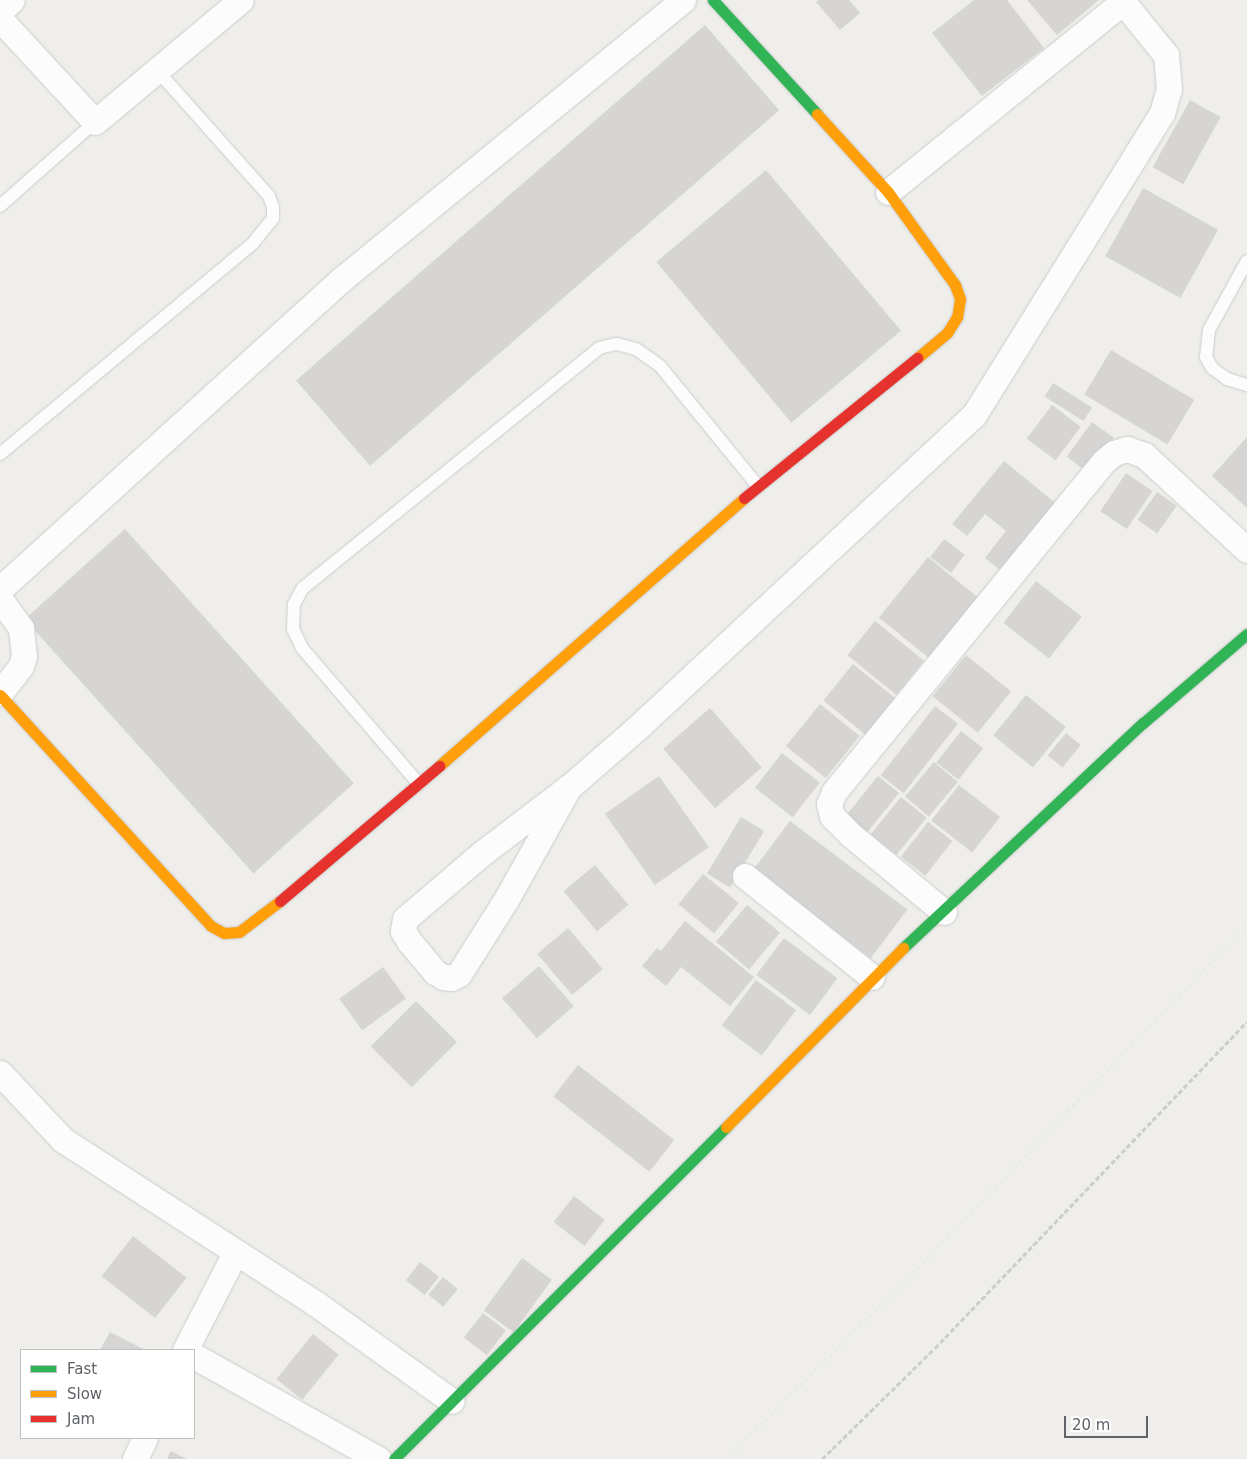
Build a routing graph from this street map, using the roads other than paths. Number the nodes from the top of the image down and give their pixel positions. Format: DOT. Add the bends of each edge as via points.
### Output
graph roads {
  1 [pos="12,0"];
  2 [pos="241,0"];
  3 [pos="683,0"];
  4 [pos="713,0"];
  5 [pos="1124,1"];
  6 [pos="0,11"];
  7 [pos="0,19"];
  8 [pos="156,69"];
  9 [pos="95,122"];
  10 [pos="888,192"];
  11 [pos="0,206"];
  12 [pos="1247,261"];
  13 [pos="1247,385"];
  14 [pos="0,454"];
  15 [pos="758,486"];
  16 [pos="1247,550"];
  17 [pos="0,589"];
  18 [pos="0,599"];
  19 [pos="1247,634"];
  20 [pos="0,694"];
  21 [pos="419,784"];
  22 [pos="569,787"];
  23 [pos="745,876"];
  24 [pos="944,912"];
  25 [pos="872,978"];
  26 [pos="0,1073"];
  27 [pos="236,1253"];
  28 [pos="186,1349"];
  29 [pos="195,1357"];
  30 [pos="452,1401"];
  31 [pos="144,1439"];
  32 [pos="135,1459"];
  33 [pos="378,1459"];
  34 [pos="394,1459"];
  1 -- 6 [label="street"];
  2 -- 8 [label="street"];
  3 -- 17 [label="street" via="342,279"];
  4 -- 10 [label="street"];
  5 -- 10 [label="street"];
  5 -- 22 [label="street" via="1166,55 1169,89 1162,113 974,415 637,728"];
  7 -- 9 [label="street"];
  8 -- 9 [label="street"];
  8 -- 14 [label="lane" via="269,196 273,218 253,242"];
  9 -- 11 [label="lane"];
  10 -- 15 [label="street" via="955,285 960,299 957,316 947,333"];
  12 -- 13 [label="lane" via="1208,330 1206,357 1212,368 1227,379"];
  15 -- 21 [label="street"];
  15 -- 21 [label="lane" via="660,366 636,349 616,344 599,348 303,588 294,604 293,629 302,648"];
  16 -- 24 [label="street" via="1144,455 1127,449 1104,461 834,792 829,804 832,816 851,835"];
  18 -- 20 [label="street" via="21,628 24,656 21,666"];
  19 -- 24 [label="street" via="1143,723"];
  20 -- 21 [label="street" via="211,926 224,933 238,932 252,924"];
  22 -- 22 [label="street" via="481,854 405,919 403,931 408,941 435,972 451,978 459,974 507,898"];
  23 -- 25 [label="street"];
  24 -- 25 [label="street"];
  25 -- 30 [label="street"];
  26 -- 27 [label="street" via="63,1140"];
  27 -- 28 [label="street"];
  27 -- 30 [label="street" via="316,1303"];
  29 -- 33 [label="street"];
  30 -- 34 [label="street"];
  31 -- 32 [label="street"];
}
